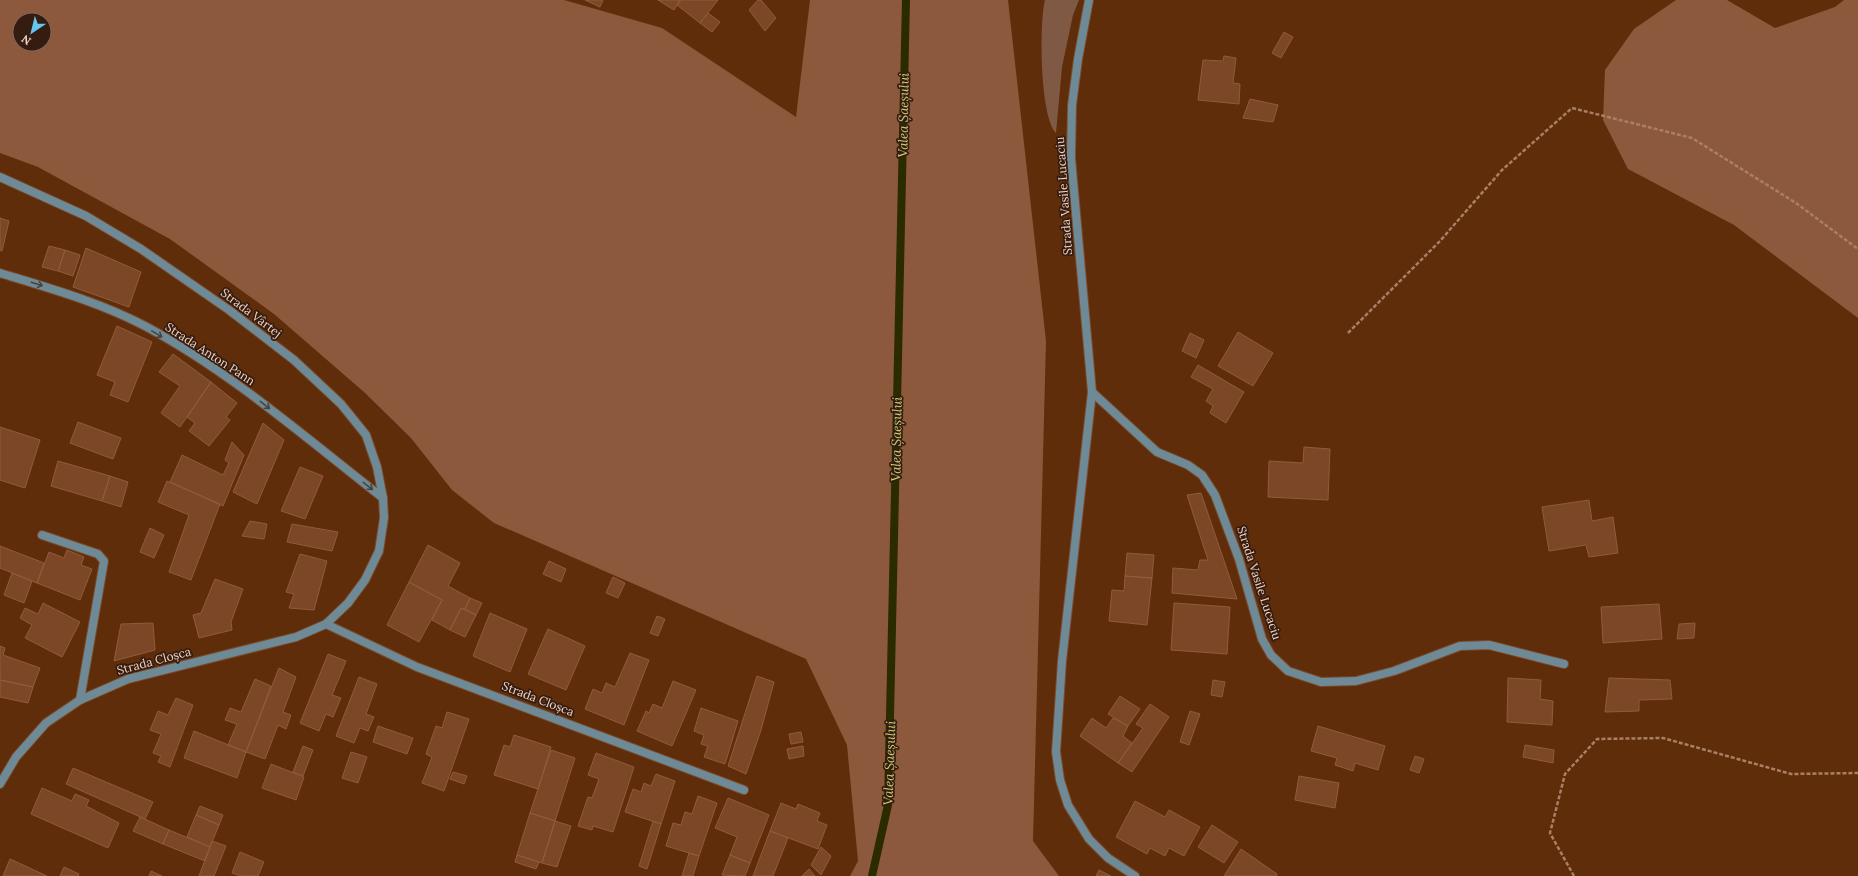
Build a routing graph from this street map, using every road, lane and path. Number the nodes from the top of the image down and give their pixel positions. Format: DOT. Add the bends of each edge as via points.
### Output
graph roads {
  1 [pos="1090,0"];
  2 [pos="0,177"];
  3 [pos="1858,250"];
  4 [pos="0,273"];
  5 [pos="1348,333"];
  6 [pos="1092,392"];
  7 [pos="383,498"];
  8 [pos="42,535"];
  9 [pos="379,550"];
  10 [pos="326,624"];
  11 [pos="1564,664"];
  12 [pos="80,700"];
  13 [pos="1858,773"];
  14 [pos="0,784"];
  15 [pos="744,790"];
  16 [pos="1135,876"];
  17 [pos="1574,876"];
  1 -- 6 [label="street, Strada Vasile Lucaciu" via="1073,97 1071,158"];
  2 -- 7 [label="street, Strada Vârtej" via="86,216 141,249 229,310 294,360 341,404 366,435 378,467"];
  3 -- 5 [label="path" via="1796,203 1692,138 1572,108 1502,170 1440,241"];
  4 -- 7 [label="street, Strada Anton Pann, one-way" via="103,306 145,326 207,363 254,396"];
  6 -- 11 [label="street, Strada Vasile Lucaciu" via="1157,452 1188,465 1202,475 1216,495 1262,639 1271,656 1288,671 1321,682 1356,681 1394,671 1460,646 1489,645"];
  6 -- 16 [label="street, Strada Vasile Lucaciu" via="1063,653 1056,752 1060,780 1068,804 1089,839 1108,858"];
  7 -- 9 [label="street, Strada Vârtej" via="384,518"];
  8 -- 12 [label="street" via="98,554 104,561"];
  9 -- 10 [label="street, Strada Cloșca" via="364,580 348,603"];
  10 -- 12 [label="street, Strada Cloșca" via="296,638 128,679"];
  10 -- 15 [label="street, Strada Cloșca" via="417,667"];
  12 -- 14 [label="street, Strada Cloșca" via="46,723 16,757"];
  13 -- 17 [label="path" via="1792,774 1663,738 1597,739 1565,774 1550,833"];
}
